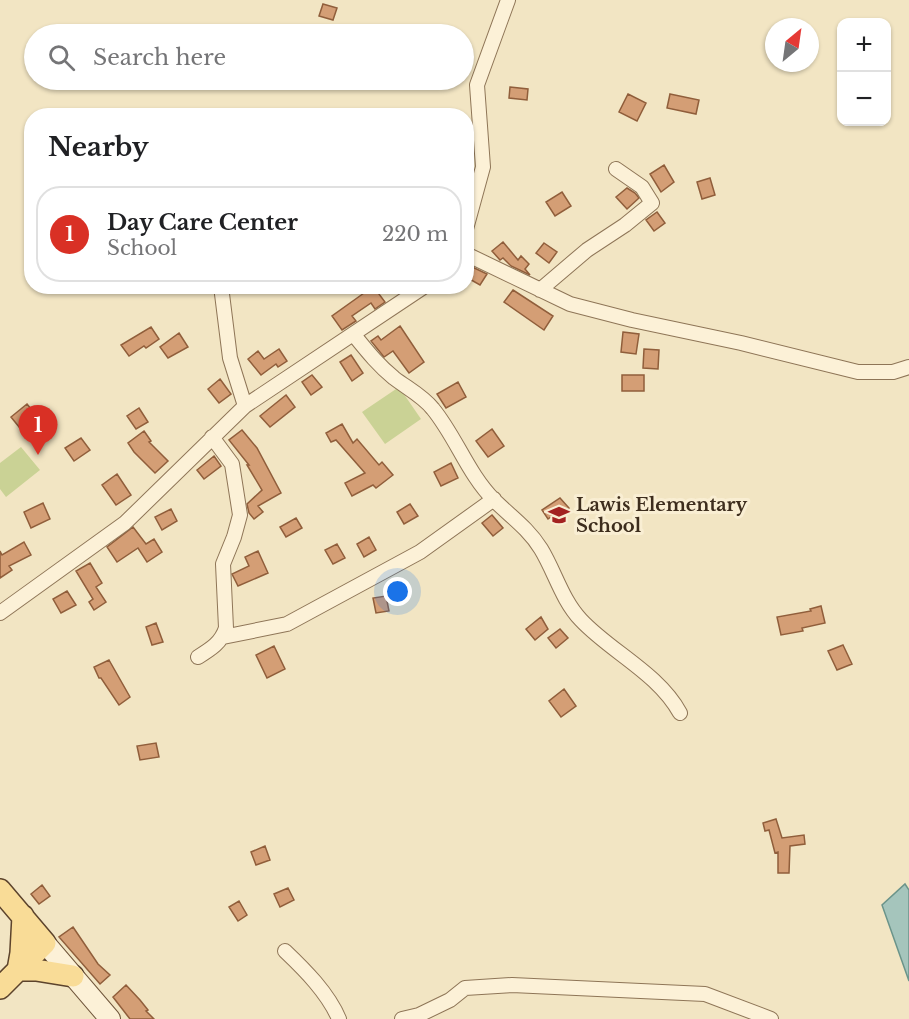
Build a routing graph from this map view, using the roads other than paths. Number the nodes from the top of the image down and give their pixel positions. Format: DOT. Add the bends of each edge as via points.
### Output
graph roads {
  1 [pos="508,0"];
  2 [pos="616,169"];
  3 [pos="474,200"];
  4 [pos="474,258"];
  5 [pos="540,290"];
  6 [pos="222,294"];
  7 [pos="413,294"];
  8 [pos="354,335"];
  9 [pos="909,367"];
  10 [pos="245,406"];
  11 [pos="212,436"];
  12 [pos="494,499"];
  13 [pos="0,613"];
  14 [pos="222,637"];
  15 [pos="198,657"];
  16 [pos="680,713"];
  17 [pos="0,890"];
  18 [pos="23,916"];
  19 [pos="45,943"];
  20 [pos="285,951"];
  21 [pos="18,970"];
  22 [pos="73,976"];
  23 [pos="0,988"];
  24 [pos="110,1019"];
  25 [pos="339,1019"];
  26 [pos="402,1019"];
  27 [pos="771,1019"];
  1 -- 3 [label="street" via="477,85 483,167"];
  2 -- 5 [label="street" via="642,188 652,203"];
  4 -- 5 [label="street"];
  5 -- 9 [label="street" via="570,304 632,320 858,372 893,372"];
  6 -- 10 [label="street" via="230,358"];
  7 -- 8 [label="street"];
  8 -- 10 [label="street"];
  8 -- 12 [label="street" via="375,362 433,409"];
  10 -- 11 [label="street"];
  11 -- 13 [label="street" via="125,523"];
  11 -- 14 [label="street" via="232,464 240,515 223,564 226,628"];
  12 -- 14 [label="street" via="420,552 287,624"];
  12 -- 16 [label="street" via="541,549 570,608 673,700"];
  14 -- 15 [label="street"];
  17 -- 18 [label="main road"];
  18 -- 19 [label="main road"];
  18 -- 21 [label="main road"];
  19 -- 21 [label="main road"];
  19 -- 22 [label="main road"];
  20 -- 25 [label="street"];
  21 -- 22 [label="main road"];
  21 -- 23 [label="main road"];
  22 -- 24 [label="main road"];
  26 -- 27 [label="street" via="450,1000 465,988 512,985 705,994"];
}
